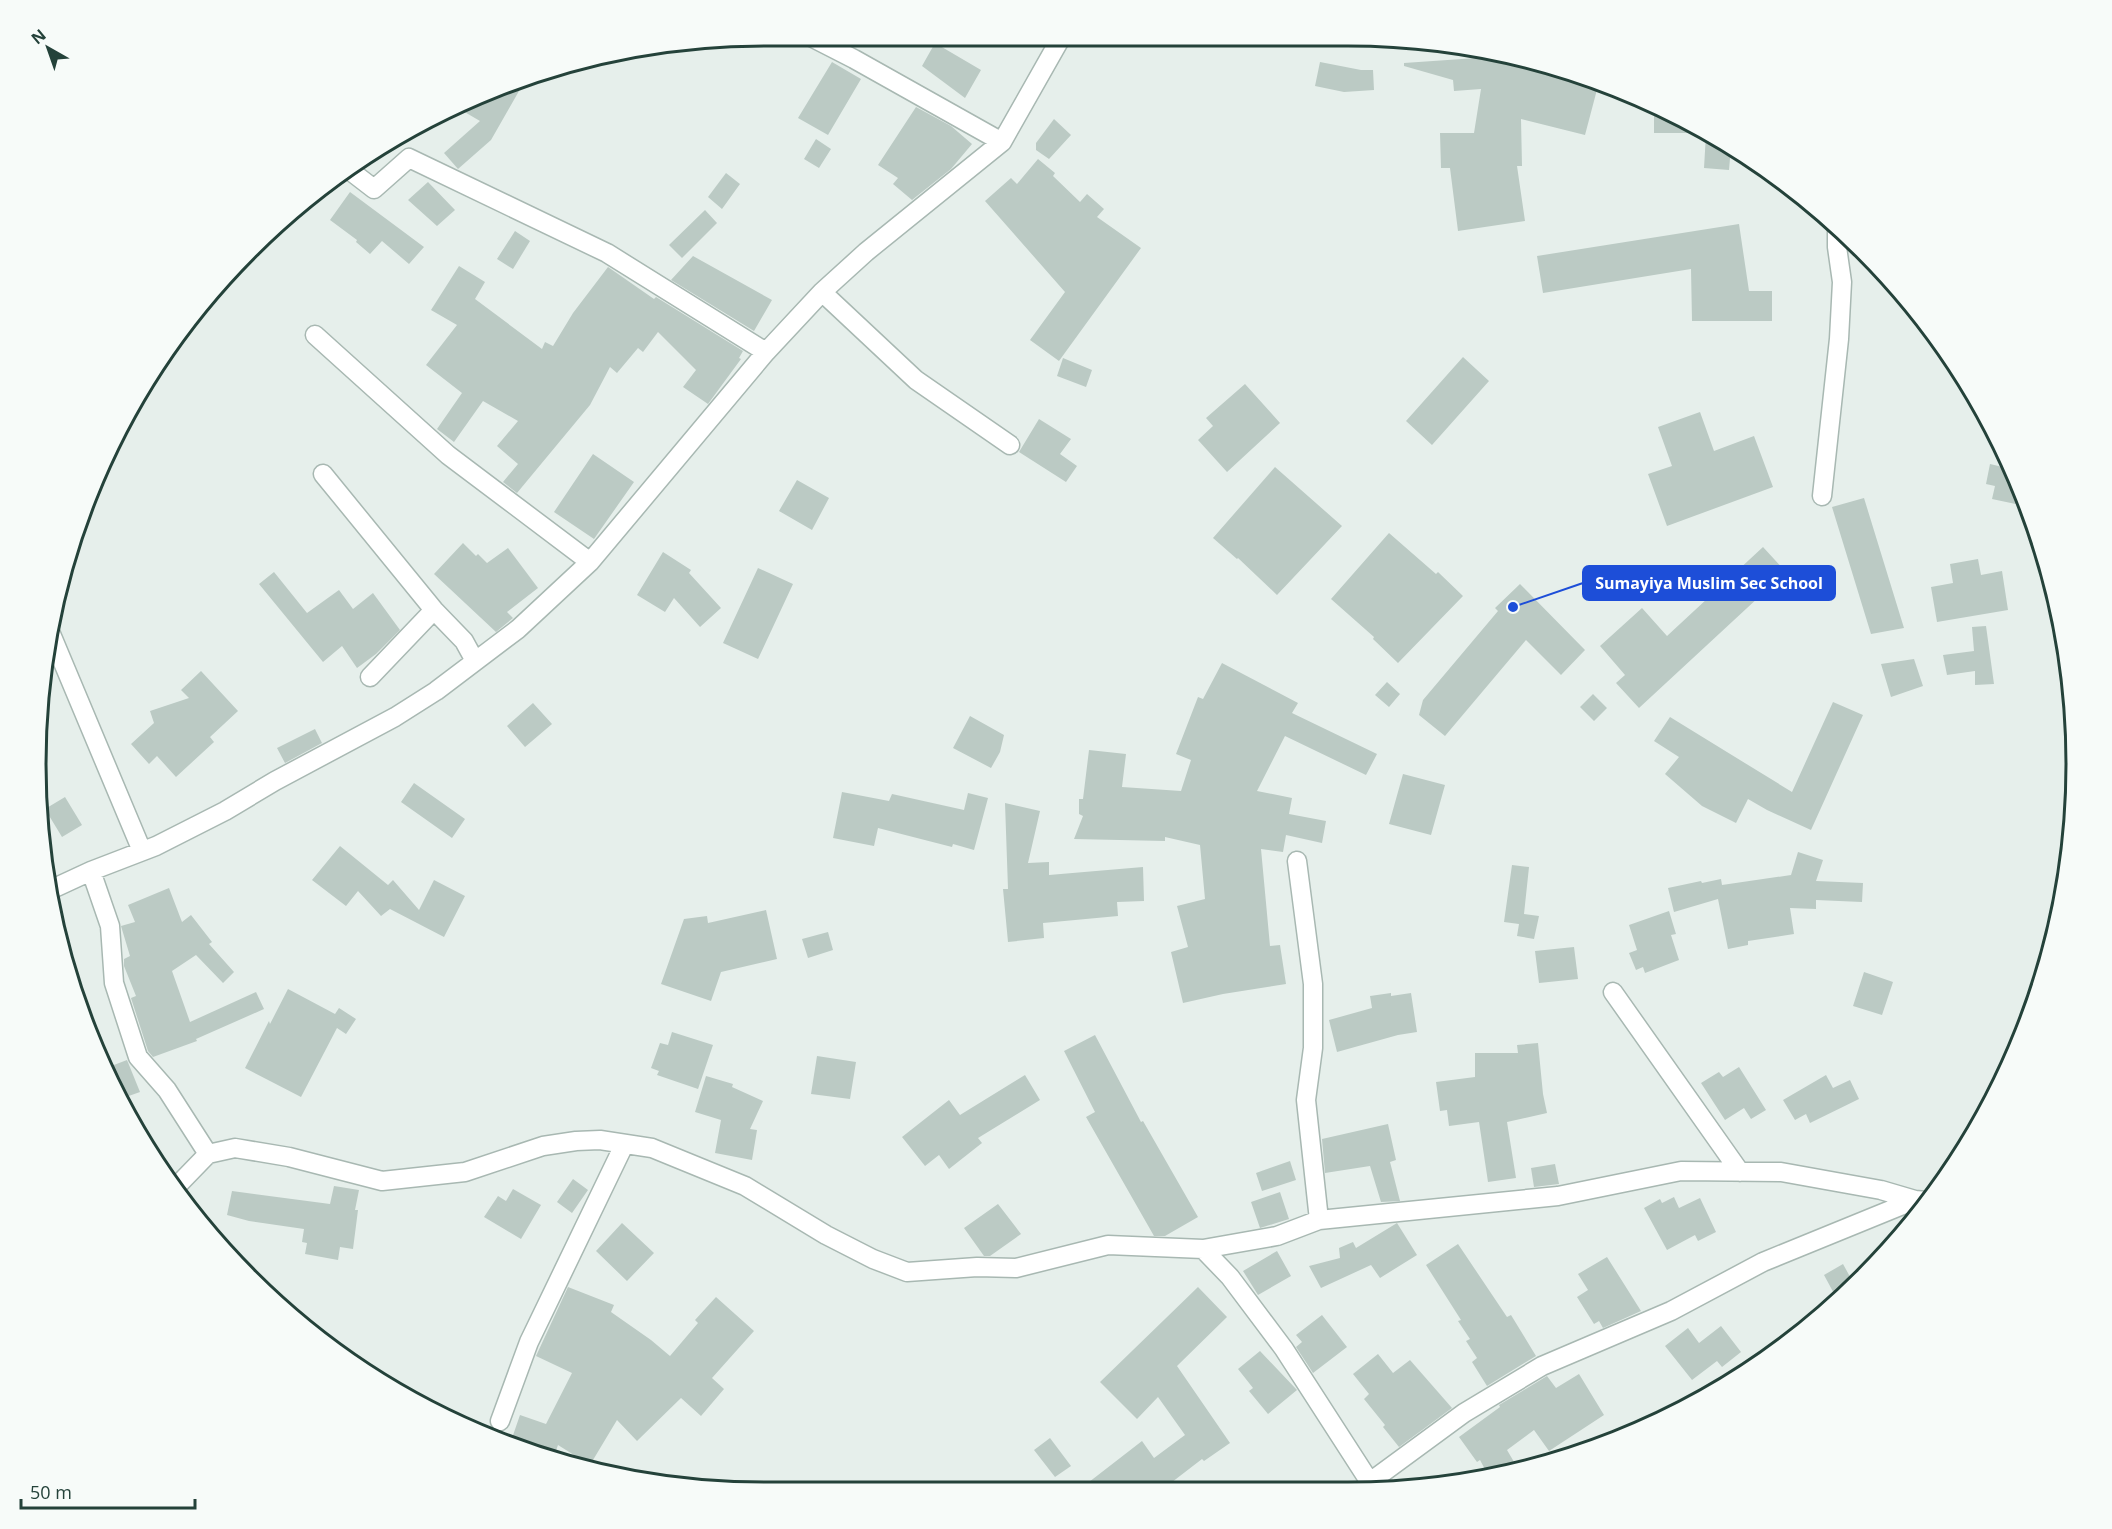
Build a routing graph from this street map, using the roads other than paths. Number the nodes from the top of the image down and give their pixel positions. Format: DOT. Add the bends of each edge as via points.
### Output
graph roads {
  1 [pos="829,46"];
  2 [pos="1056,46"];
  3 [pos="1002,142"];
  4 [pos="356,175"];
  5 [pos="1837,240"];
  6 [pos="822,292"];
  7 [pos="315,335"];
  8 [pos="766,352"];
  9 [pos="1010,445"];
  10 [pos="323,474"];
  11 [pos="1822,496"];
  12 [pos="590,562"];
  13 [pos="434,610"];
  14 [pos="57,647"];
  15 [pos="475,661"];
  16 [pos="370,677"];
  17 [pos="142,851"];
  18 [pos="1297,861"];
  19 [pos="91,871"];
  20 [pos="57,887"];
  21 [pos="1613,992"];
  22 [pos="624,1145"];
  23 [pos="208,1154"];
  24 [pos="1740,1172"];
  25 [pos="181,1182"];
  26 [pos="1919,1199"];
  27 [pos="1917,1201"];
  28 [pos="1319,1220"];
  29 [pos="1203,1249"];
  30 [pos="500,1420"];
  31 [pos="1370,1482"];
  32 [pos="1376,1482"];
  1 -- 3 [label="street"];
  2 -- 3 [label="street"];
  3 -- 6 [label="street"];
  4 -- 8 [label="street" via="374,189 409,158 607,253"];
  5 -- 11 [label="street" via="1842,282 1839,339"];
  6 -- 8 [label="street"];
  6 -- 9 [label="street" via="916,380"];
  7 -- 12 [label="street" via="448,454"];
  8 -- 12 [label="street"];
  10 -- 13 [label="street"];
  12 -- 15 [label="street" via="518,629"];
  13 -- 15 [label="street" via="464,641"];
  13 -- 16 [label="street"];
  14 -- 17 [label="street"];
  15 -- 17 [label="street" via="395,717 225,811"];
  17 -- 19 [label="street"];
  18 -- 28 [label="street" via="1313,984 1313,1048 1306,1100"];
  19 -- 20 [label="street"];
  19 -- 23 [label="street" via="110,926 114,983 138,1058 167,1090"];
  21 -- 24 [label="street"];
  22 -- 23 [label="street" via="600,1140 543,1146 465,1172 382,1182 289,1157 235,1148"];
  22 -- 29 [label="street" via="652,1148 745,1186 835,1240 907,1272 1016,1268 1108,1245"];
  22 -- 30 [label="street" via="529,1342"];
  23 -- 25 [label="street"];
  24 -- 26 [label="street" via="1781,1172"];
  24 -- 28 [label="street" via="1681,1171 1558,1196"];
  27 -- 32 [label="street" via="1763,1262 1671,1311 1542,1366 1464,1413"];
  28 -- 29 [label="street" via="1277,1236"];
  29 -- 31 [label="street" via="1284,1349"];
}
